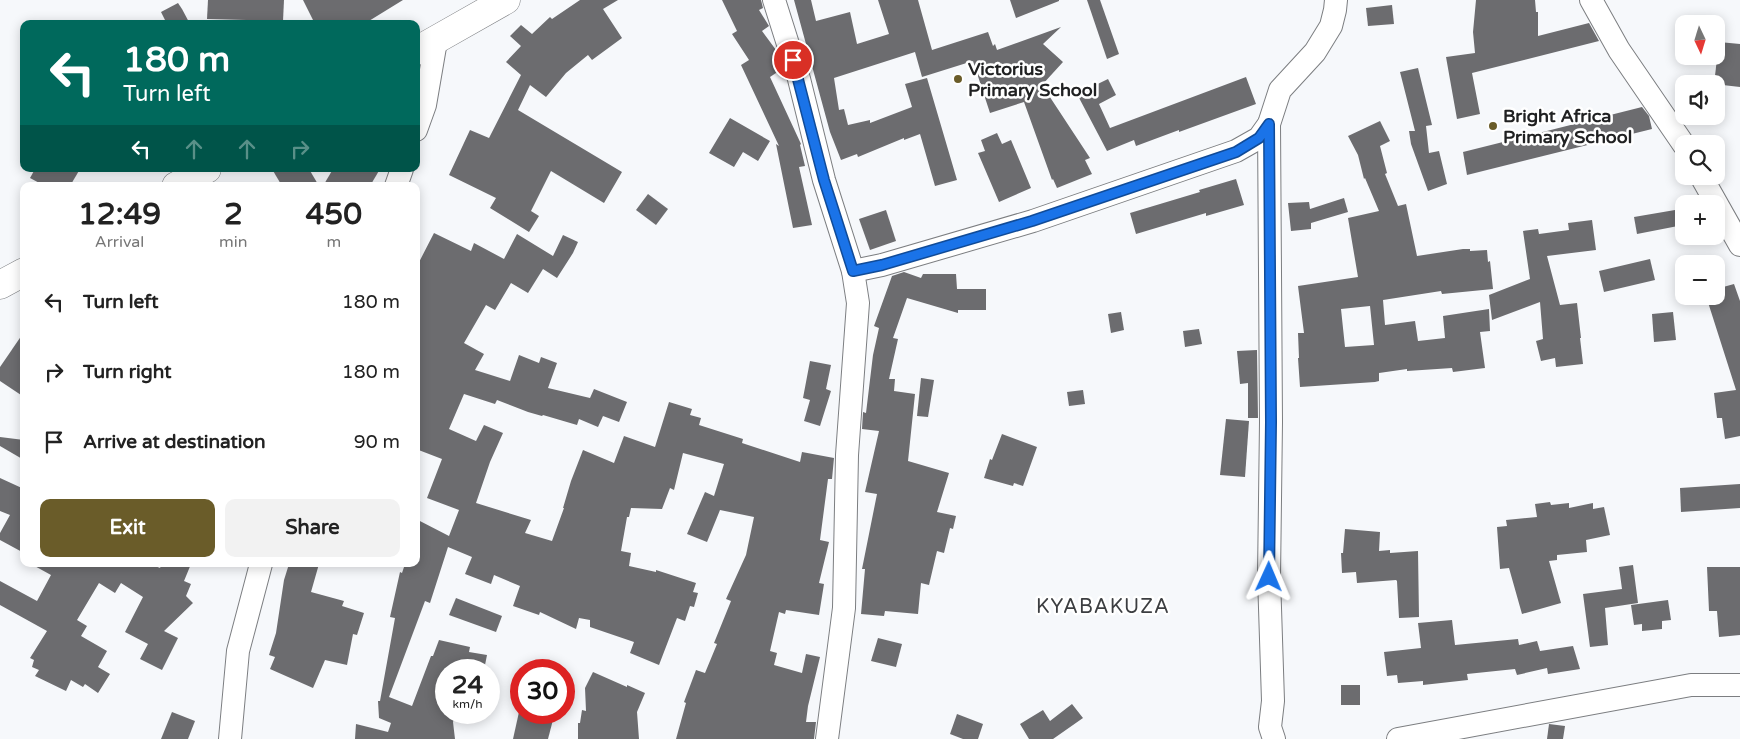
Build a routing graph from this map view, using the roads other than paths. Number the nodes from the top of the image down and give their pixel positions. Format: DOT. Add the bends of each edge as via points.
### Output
graph roads {
  1 [pos="506,0"];
  2 [pos="774,0"];
  3 [pos="1336,0"];
  4 [pos="1591,0"];
  5 [pos="426,46"];
  6 [pos="420,118"];
  7 [pos="1269,124"];
  8 [pos="1677,135"];
  9 [pos="202,172"];
  10 [pos="183,182"];
  11 [pos="1707,185"];
  12 [pos="1740,244"];
  13 [pos="853,271"];
  14 [pos="20,274"];
  15 [pos="0,285"];
  16 [pos="260,567"];
  17 [pos="1740,685"];
  18 [pos="1268,735"];
  19 [pos="230,739"];
  20 [pos="827,739"];
  21 [pos="1398,739"];
  1 -- 5 [label="highway"];
  2 -- 13 [label="street"];
  3 -- 7 [label="street" via="1331,26 1315,52 1280,90"];
  4 -- 8 [label="street" via="1619,50"];
  5 -- 6 [label="street" via="425,104"];
  7 -- 13 [label="street" via="1259,138 1236,152 1032,221"];
  7 -- 18 [label="street" via="1269,577 1273,701"];
  9 -- 10 [label="highway"];
  11 -- 12 [label="street"];
  13 -- 20 [label="street" via="858,303 847,455 844,608"];
  14 -- 15 [label="highway"];
  16 -- 19 [label="street" via="238,651"];
  17 -- 21 [label="street" via="1681,686"];
}
